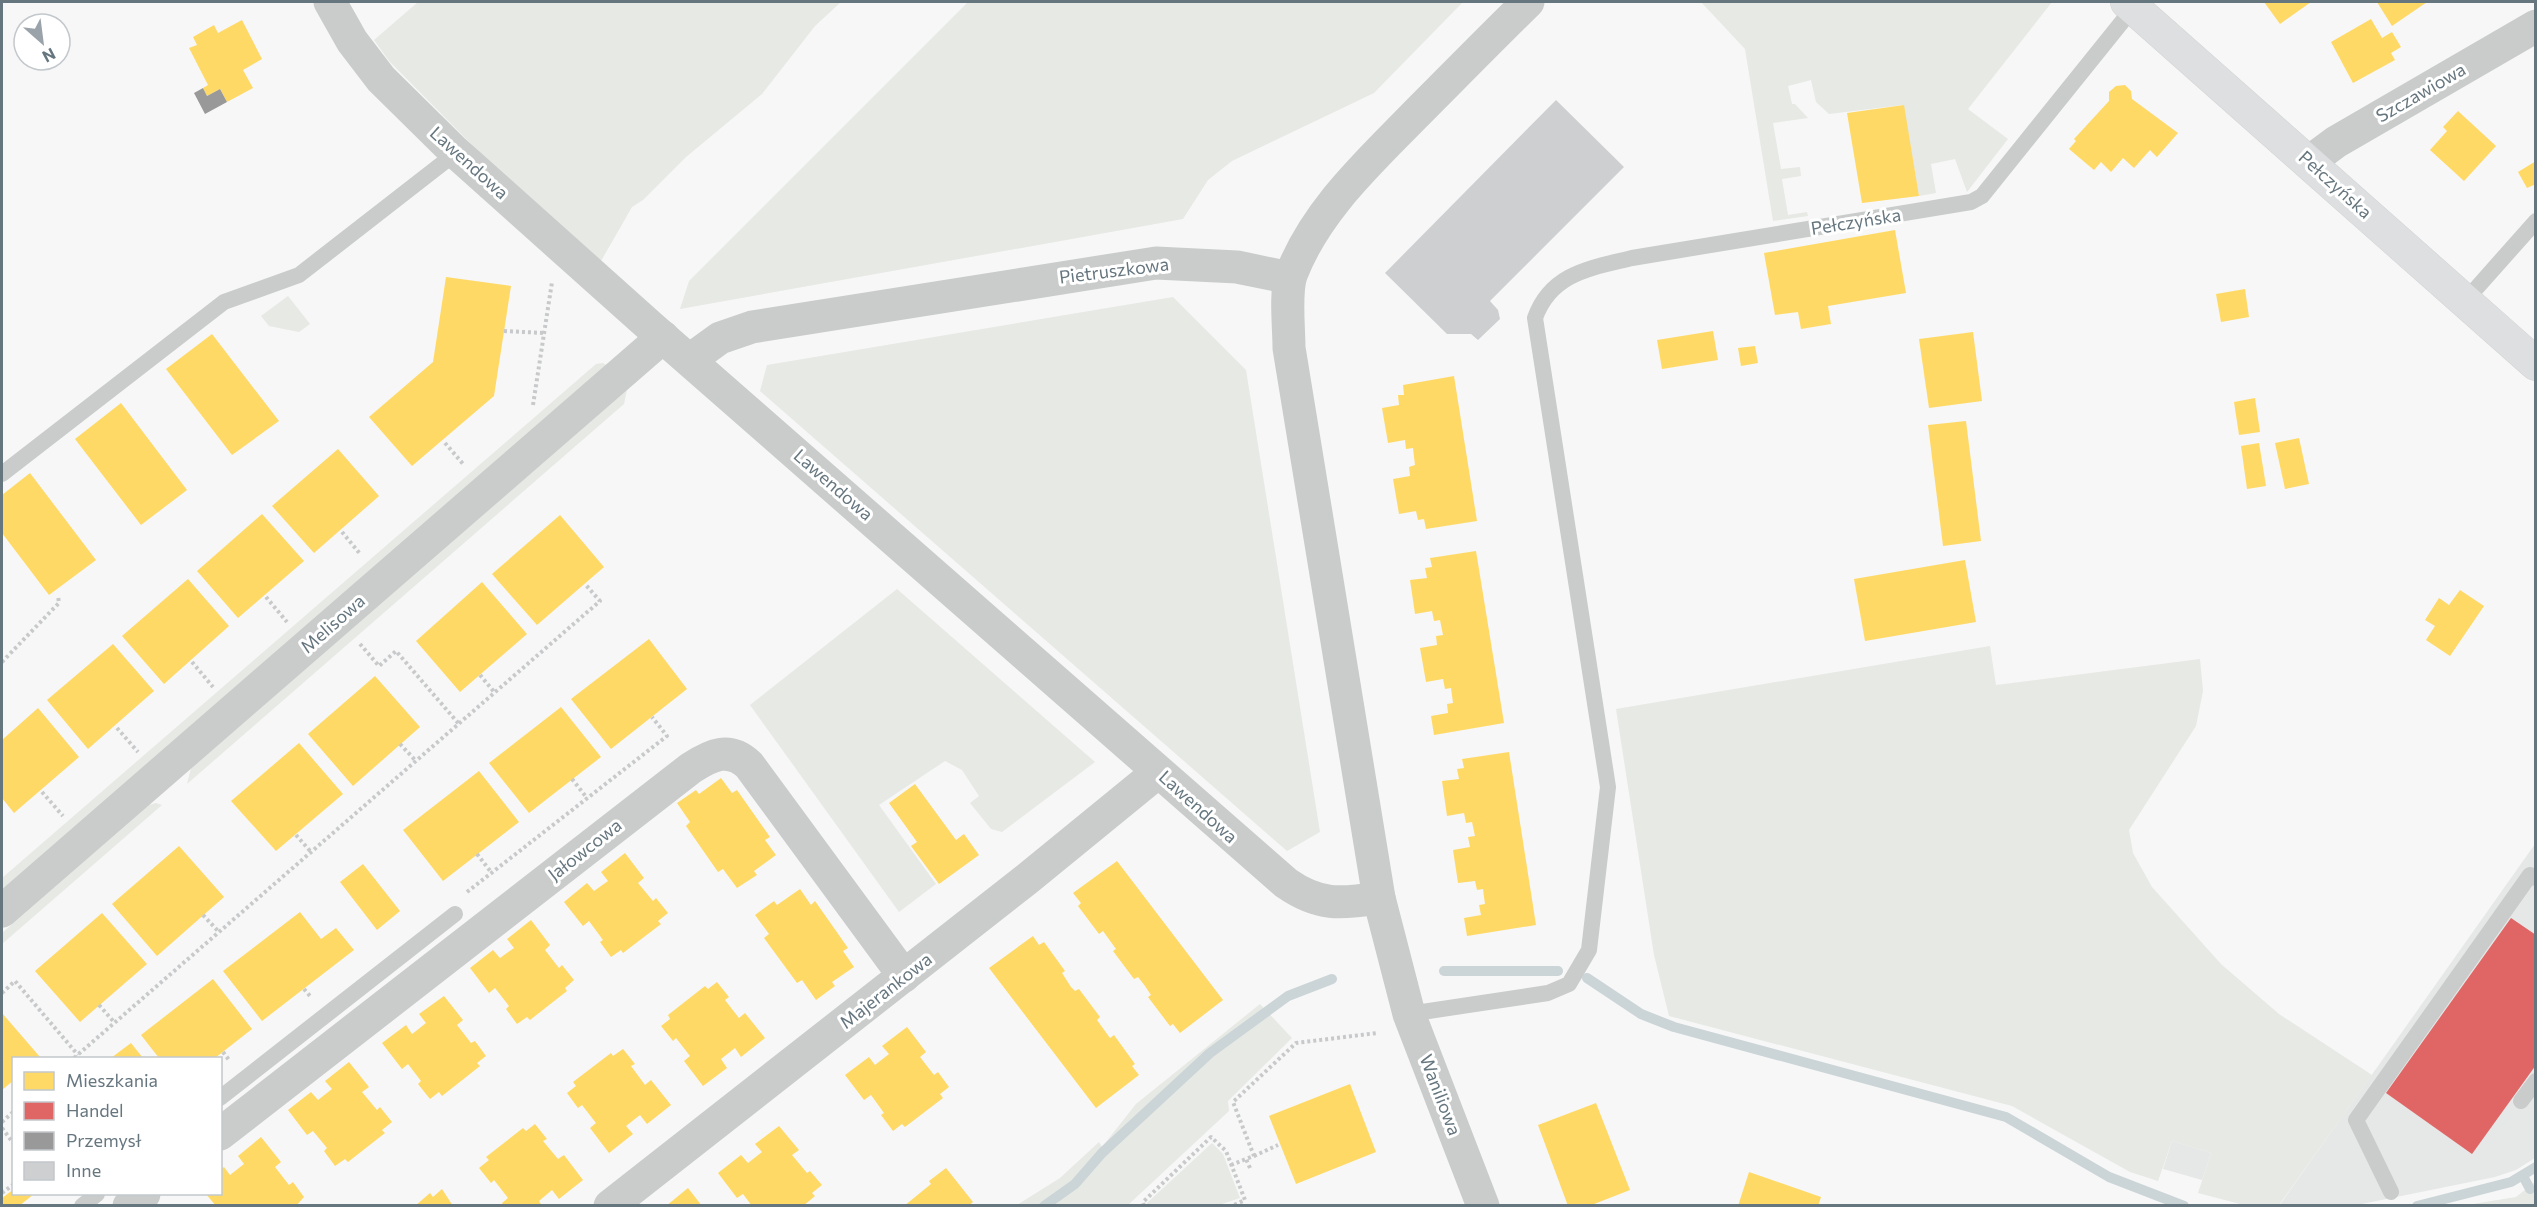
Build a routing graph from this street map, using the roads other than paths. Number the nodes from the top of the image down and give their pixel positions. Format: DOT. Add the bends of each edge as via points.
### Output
graph roads {
  1 [pos="330,2"];
  2 [pos="1528,2"];
  3 [pos="2131,4"];
  4 [pos="2535,26"];
  5 [pos="453,150"];
  6 [pos="2309,162"];
  7 [pos="2535,221"];
  8 [pos="1290,278"];
  9 [pos="2464,301"];
  10 [pos="663,337"];
  11 [pos="2533,356"];
  12 [pos="691,359"];
  13 [pos="2,474"];
  14 [pos="1158,772"];
  15 [pos="2535,878"];
  16 [pos="1379,898"];
  17 [pos="2,910"];
  18 [pos="455,914"];
  19 [pos="904,976"];
  20 [pos="1405,999"];
  21 [pos="2535,1081"];
  22 [pos="222,1096"];
  23 [pos="2521,1101"];
  24 [pos="222,1132"];
  25 [pos="2391,1192"];
  26 [pos="96,1195"];
  27 [pos="143,1195"];
  28 [pos="82,1206"];
  29 [pos="129,1206"];
  30 [pos="610,1206"];
  31 [pos="1483,1206"];
  1 -- 5 [label="street, Lawendowa" via="352,41 381,79"];
  2 -- 8 [label="street" via="1331,204"];
  3 -- 6 [label="main road, Pełczyńska"];
  3 -- 20 [label="lane, Pełczyńska" via="1982,196 1961,205 1632,258 1582,270 1550,290 1535,318 1608,787 1589,950 1569,984 1548,993"];
  4 -- 6 [label="street, Szczawiowa" via="2336,142"];
  5 -- 10 [label="street, Lawendowa"];
  5 -- 13 [label="lane" via="444,163 299,275 224,302"];
  6 -- 9 [label="main road, Pełczyńska"];
  7 -- 9 [label="lane"];
  8 -- 12 [label="street, Pietruszkowa" via="1237,267 1156,263 752,327 720,338"];
  8 -- 16 [label="street, Waniliowa" via="1289,348"];
  9 -- 11 [label="main road, Pełczyńska"];
  10 -- 12 [label="street, Lawendowa"];
  10 -- 17 [label="street, Melisowa"];
  12 -- 14 [label="street, Lawendowa"];
  14 -- 16 [label="street, Lawendowa" via="1305,897 1328,903"];
  14 -- 19 [label="street, Majerankowa"];
  15 -- 25 [label="lane" via="2530,875 2356,1120"];
  16 -- 20 [label="street, Waniliowa"];
  18 -- 22 [label="lane"];
  19 -- 24 [label="street, Jałowcowa" via="749,765 740,756 719,754 690,768"];
  19 -- 30 [label="street, Majerankowa"];
  20 -- 31 [label="street, Waniliowa"];
  21 -- 23 [label="lane"];
  26 -- 28 [label="lane"];
  27 -- 29 [label="street"];
}
